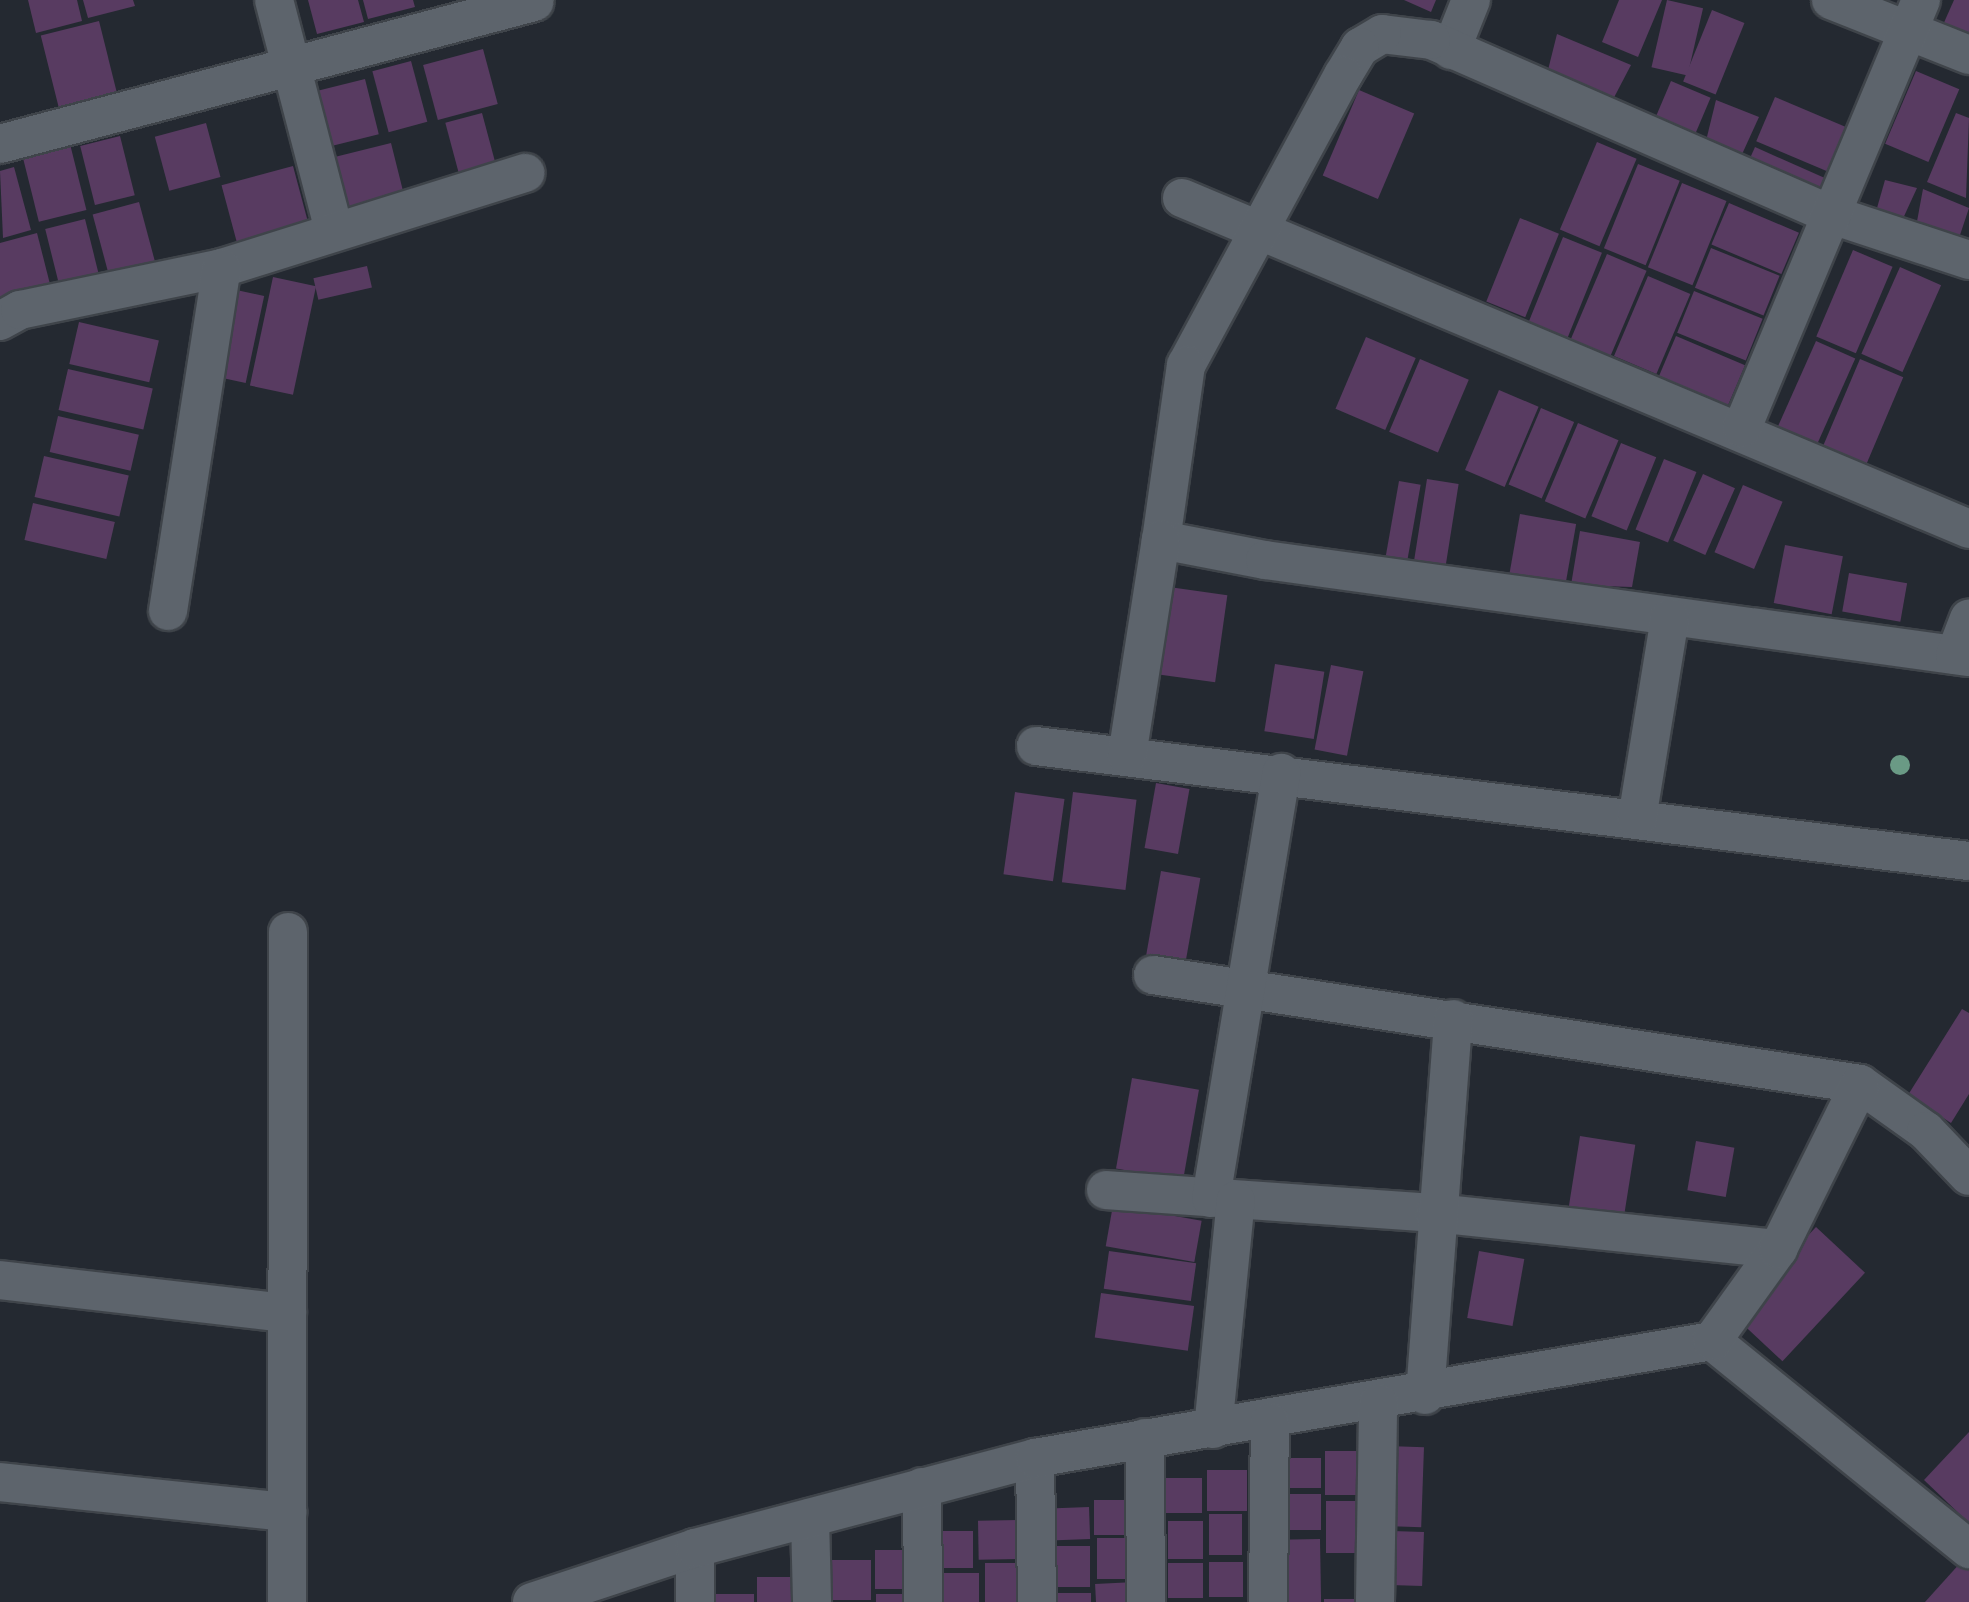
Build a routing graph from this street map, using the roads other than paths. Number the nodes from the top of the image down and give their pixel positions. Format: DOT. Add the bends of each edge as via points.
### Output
graph roads {
  1 [pos="274,0"];
  2 [pos="1471,0"];
  3 [pos="1831,0"];
  4 [pos="534,2"];
  5 [pos="1914,16"];
  6 [pos="1451,50"];
  7 [pos="1969,55"];
  8 [pos="293,63"];
  9 [pos="0,144"];
  10 [pos="526,173"];
  11 [pos="1182,198"];
  12 [pos="1832,215"];
  13 [pos="334,231"];
  14 [pos="1261,232"];
  15 [pos="1969,260"];
  16 [pos="222,268"];
  17 [pos="0,321"];
  18 [pos="1742,428"];
  19 [pos="1969,529"];
  20 [pos="1161,540"];
  21 [pos="168,611"];
  22 [pos="1670,618"];
  23 [pos="1969,620"];
  24 [pos="1962,656"];
  25 [pos="1035,746"];
  26 [pos="1127,756"];
  27 [pos="1281,773"];
  28 [pos="1637,819"];
  29 [pos="1969,861"];
  30 [pos="288,932"];
  31 [pos="1153,975"];
  32 [pos="1241,987"];
  33 [pos="1453,1018"];
  34 [pos="1860,1084"];
  35 [pos="1969,1176"];
  36 [pos="1106,1190"];
  37 [pos="1224,1199"];
  38 [pos="1435,1213"];
  39 [pos="1778,1249"];
  40 [pos="0,1280"];
  41 [pos="287,1312"];
  42 [pos="1713,1341"];
  43 [pos="1425,1395"];
  44 [pos="1378,1404"];
  45 [pos="1270,1422"];
  46 [pos="1213,1429"];
  47 [pos="1145,1438"];
  48 [pos="1035,1458"];
  49 [pos="0,1482"];
  50 [pos="922,1487"];
  51 [pos="287,1512"];
  52 [pos="810,1518"];
  53 [pos="695,1548"];
  54 [pos="1969,1549"];
  55 [pos="287,1602"];
  56 [pos="532,1602"];
  57 [pos="695,1602"];
  58 [pos="812,1602"];
  59 [pos="923,1602"];
  60 [pos="1037,1602"];
  61 [pos="1146,1602"];
  62 [pos="1268,1602"];
  63 [pos="1376,1602"];
  1 -- 8 [label="street"];
  2 -- 6 [label="street"];
  3 -- 5 [label="street"];
  4 -- 8 [label="street"];
  5 -- 7 [label="street"];
  5 -- 12 [label="street"];
  6 -- 12 [label="street"];
  6 -- 14 [label="street" via="1404,32 1382,34 1360,47"];
  8 -- 9 [label="street"];
  8 -- 13 [label="street"];
  10 -- 13 [label="street"];
  11 -- 14 [label="street"];
  12 -- 15 [label="street"];
  12 -- 18 [label="street"];
  13 -- 16 [label="street"];
  14 -- 18 [label="street"];
  14 -- 20 [label="street" via="1186,365"];
  16 -- 17 [label="street" via="20,310"];
  16 -- 21 [label="street"];
  18 -- 19 [label="street"];
  20 -- 22 [label="street"];
  20 -- 26 [label="street"];
  22 -- 24 [label="street"];
  22 -- 28 [label="street"];
  23 -- 24 [label="street"];
  25 -- 26 [label="street"];
  26 -- 27 [label="street"];
  27 -- 28 [label="street"];
  27 -- 32 [label="street"];
  28 -- 29 [label="street"];
  30 -- 41 [label="street"];
  31 -- 32 [label="street"];
  32 -- 33 [label="street"];
  32 -- 37 [label="street"];
  33 -- 34 [label="street"];
  33 -- 38 [label="street"];
  34 -- 35 [label="street" via="1926,1131"];
  34 -- 39 [label="street"];
  36 -- 37 [label="street"];
  37 -- 38 [label="street"];
  37 -- 46 [label="street"];
  38 -- 39 [label="street"];
  38 -- 43 [label="street"];
  39 -- 42 [label="street"];
  40 -- 41 [label="street"];
  41 -- 51 [label="street"];
  42 -- 43 [label="street"];
  42 -- 54 [label="street"];
  43 -- 44 [label="street"];
  44 -- 45 [label="street"];
  44 -- 63 [label="street"];
  45 -- 46 [label="street"];
  45 -- 62 [label="street"];
  46 -- 47 [label="street"];
  47 -- 48 [label="street"];
  47 -- 61 [label="street"];
  48 -- 50 [label="street"];
  48 -- 60 [label="street"];
  49 -- 51 [label="street"];
  50 -- 52 [label="street"];
  50 -- 59 [label="street"];
  51 -- 55 [label="street"];
  52 -- 53 [label="street"];
  52 -- 58 [label="street"];
  53 -- 56 [label="street"];
  53 -- 57 [label="street"];
}
